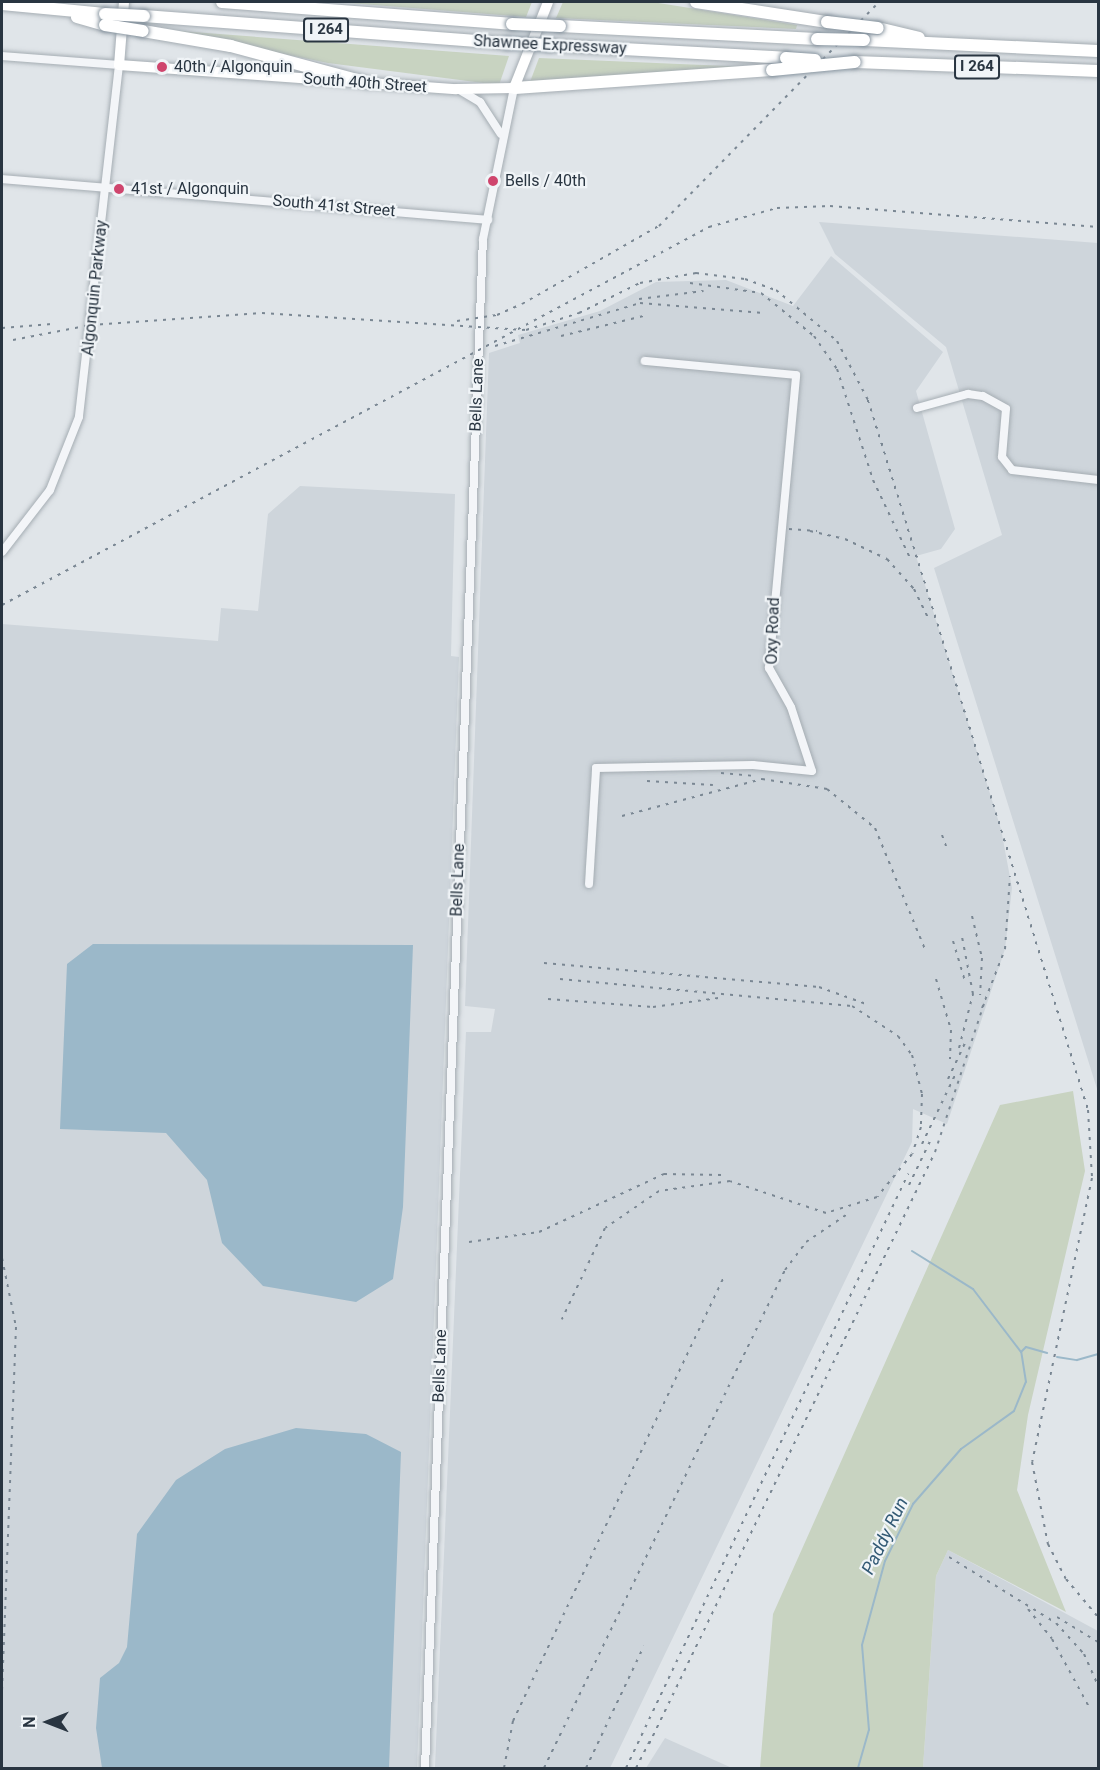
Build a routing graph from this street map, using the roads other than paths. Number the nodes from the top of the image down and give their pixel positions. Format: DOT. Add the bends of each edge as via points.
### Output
graph roads {
  1 [pos="124,2"];
  2 [pos="222,2"];
  3 [pos="548,2"];
  4 [pos="696,2"];
  5 [pos="2,4"];
  6 [pos="105,19"];
  7 [pos="953,46"];
  8 [pos="1098,51"];
  9 [pos="2,56"];
  10 [pos="855,62"];
  11 [pos="119,65"];
  12 [pos="1098,71"];
  13 [pos="368,82"];
  14 [pos="514,88"];
  15 [pos="456,89"];
  16 [pos="501,134"];
  17 [pos="2,179"];
  18 [pos="107,188"];
  19 [pos="488,220"];
  20 [pos="645,361"];
  21 [pos="917,408"];
  22 [pos="1098,480"];
  23 [pos="2,552"];
  24 [pos="589,884"];
  25 [pos="425,1768"];
  1 -- 11 [label="main road, Algonquin Parkway"];
  2 -- 7 [label="highway, Shawnee Expressway / I 264, bridge" via="512,24"];
  3 -- 14 [label="main road, Bells Lane"];
  4 -- 7 [label="highway, bridge" via="878,28"];
  5 -- 6 [label="highway"];
  6 -- 10 [label="highway, Shawnee Expressway / I 264, bridge" via="144,16 507,43"];
  6 -- 13 [label="highway, bridge" via="143,31 231,46"];
  7 -- 8 [label="highway, Shawnee Expressway / I 264"];
  9 -- 11 [label="street, South 40th Street"];
  10 -- 12 [label="highway, Shawnee Expressway / I 264"];
  10 -- 14 [label="highway, bridge"];
  11 -- 13 [label="main road, South 40th Street"];
  11 -- 18 [label="street, Algonquin Parkway"];
  13 -- 15 [label="main road, South 40th Street"];
  14 -- 15 [label="main road, South 40th Street"];
  14 -- 16 [label="street, Bells Lane"];
  15 -- 16 [label="street" via="480,102"];
  16 -- 19 [label="street, Bells Lane"];
  17 -- 18 [label="street, South 41st Street"];
  18 -- 19 [label="street, South 41st Street"];
  18 -- 23 [label="street, Algonquin Parkway" via="79,417 51,490"];
  19 -- 25 [label="street, Bells Lane"];
  20 -- 24 [label="street, Oxy Road" via="796,375 770,668 791,707 812,771 753,765 596,768"];
  21 -- 22 [label="street" via="968,394 984,396 1006,409 1002,457 1012,470"];
}
